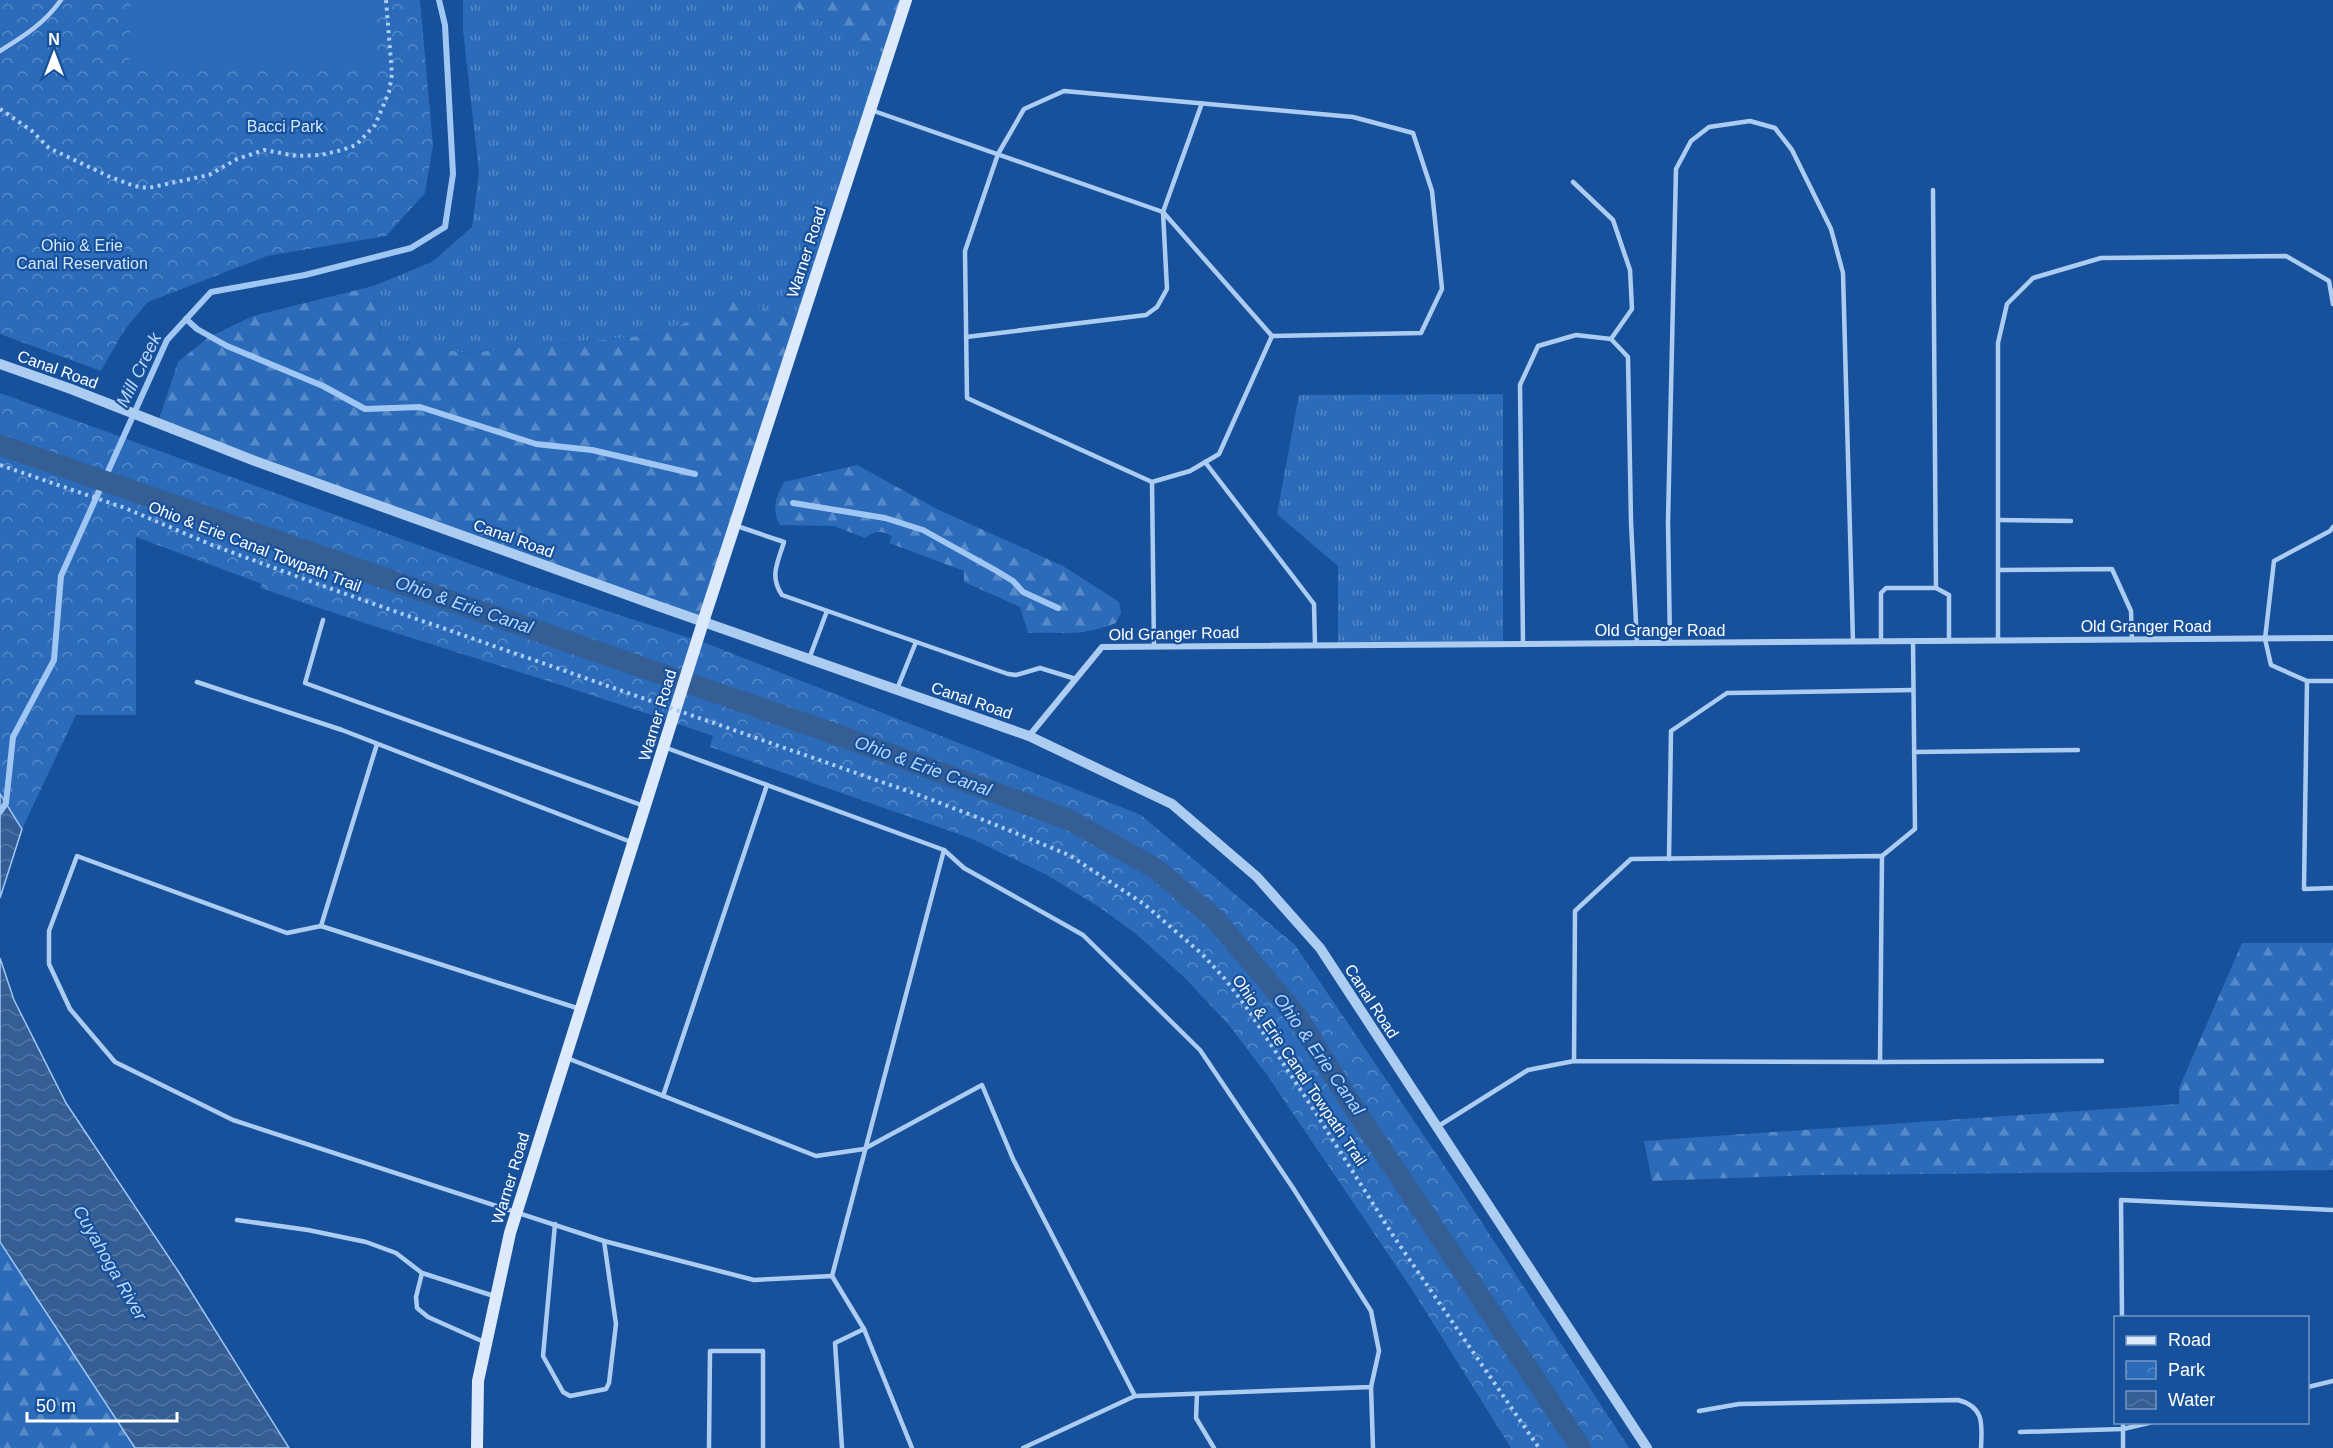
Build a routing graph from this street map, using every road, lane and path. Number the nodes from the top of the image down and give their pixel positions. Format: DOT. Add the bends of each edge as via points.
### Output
graph roads {
  1 [pos="60,0"];
  2 [pos="386,0"];
  3 [pos="906,0"];
  4 [pos="0,51"];
  5 [pos="1202,103"];
  6 [pos="0,109"];
  7 [pos="870,110"];
  8 [pos="998,154"];
  9 [pos="1573,182"];
  10 [pos="1933,190"];
  11 [pos="1163,212"];
  12 [pos="2333,304"];
  13 [pos="1272,336"];
  14 [pos="966,337"];
  15 [pos="1611,339"];
  16 [pos="0,364"];
  17 [pos="1205,462"];
  18 [pos="0,465"];
  19 [pos="1152,482"];
  20 [pos="1998,520"];
  21 [pos="2071,521"];
  22 [pos="734,525"];
  23 [pos="2333,527"];
  24 [pos="1998,570"];
  25 [pos="1936,588"];
  26 [pos="827,611"];
  27 [pos="323,620"];
  28 [pos="703,622"];
  29 [pos="2333,638"];
  30 [pos="2265,639"];
  31 [pos="2132,640"];
  32 [pos="1881,641"];
  33 [pos="1913,641"];
  34 [pos="1949,641"];
  35 [pos="1998,641"];
  36 [pos="916,642"];
  37 [pos="1853,642"];
  38 [pos="1636,643"];
  39 [pos="1670,643"];
  40 [pos="1523,644"];
  41 [pos="1315,645"];
  42 [pos="1154,647"];
  43 [pos="809,659"];
  44 [pos="1076,679"];
  45 [pos="2307,681"];
  46 [pos="2333,681"];
  47 [pos="197,682"];
  48 [pos="897,689"];
  49 [pos="1913,690"];
  50 [pos="1029,736"];
  51 [pos="377,744"];
  52 [pos="664,747"];
  53 [pos="2078,750"];
  54 [pos="1914,752"];
  55 [pos="767,785"];
  56 [pos="645,806"];
  57 [pos="634,843"];
  58 [pos="944,850"];
  59 [pos="1882,856"];
  60 [pos="1669,859"];
  61 [pos="2333,888"];
  62 [pos="321,926"];
  63 [pos="581,1010"];
  64 [pos="566,1058"];
  65 [pos="1574,1061"];
  66 [pos="2102,1061"];
  67 [pos="1880,1062"];
  68 [pos="663,1096"];
  69 [pos="1437,1127"];
  70 [pos="864,1149"];
  71 [pos="2333,1210"];
  72 [pos="517,1212"];
  73 [pos="237,1220"];
  74 [pos="555,1224"];
  75 [pos="604,1241"];
  76 [pos="422,1273"];
  77 [pos="832,1276"];
  78 [pos="496,1296"];
  79 [pos="2122,1316"];
  80 [pos="864,1329"];
  81 [pos="486,1344"];
  82 [pos="2333,1381"];
  83 [pos="2309,1387"];
  84 [pos="1371,1388"];
  85 [pos="1197,1394"];
  86 [pos="1135,1396"];
  87 [pos="1699,1412"];
  88 [pos="2122,1424"];
  89 [pos="2145,1424"];
  90 [pos="2122,1430"];
  91 [pos="2020,1432"];
  92 [pos="477,1448"];
  93 [pos="709,1448"];
  94 [pos="763,1448"];
  95 [pos="842,1448"];
  96 [pos="912,1448"];
  97 [pos="1023,1448"];
  98 [pos="1214,1448"];
  99 [pos="1373,1448"];
  100 [pos="1539,1448"];
  101 [pos="1647,1448"];
  102 [pos="1982,1448"];
  103 [pos="2123,1448"];
  1 -- 4 [label="lane" via="37,28"];
  2 -- 6 [label="path" via="390,92 375,125 356,145 321,156 264,150 237,159 209,176 148,188 134,186 49,148"];
  3 -- 7 [label="main road, Warner Road"];
  5 -- 8 [label="lane" via="1064,91 1024,109"];
  5 -- 11 [label="lane"];
  5 -- 13 [label="lane" via="1353,117 1413,133 1432,191 1442,289 1421,333"];
  7 -- 8 [label="lane"];
  7 -- 22 [label="main road, Warner Road"];
  8 -- 11 [label="lane"];
  8 -- 14 [label="lane" via="965,251"];
  9 -- 15 [label="lane" via="1613,220 1630,270 1632,309"];
  10 -- 25 [label="lane"];
  11 -- 13 [label="lane"];
  11 -- 14 [label="lane" via="1167,289 1157,307 1146,315"];
  12 -- 20 [label="lane" via="2329,281 2286,256 2101,258 2033,278 2007,304 1998,343"];
  13 -- 17 [label="lane" via="1219,454"];
  14 -- 19 [label="lane" via="967,398"];
  15 -- 38 [label="lane" via="1628,357"];
  15 -- 40 [label="lane" via="1576,335 1538,346 1520,385"];
  16 -- 28 [label="street, Canal Road" via="255,461"];
  17 -- 19 [label="lane" via="1190,471"];
  17 -- 41 [label="lane" via="1314,604"];
  18 -- 100 [label="path, Ohio & Erie Canal Towpath Trail, bridge" via="125,508 337,591 919,795 1069,855 1144,904 1202,954 1247,1008 1394,1237"];
  19 -- 42 [label="lane"];
  20 -- 21 [label="lane"];
  20 -- 24 [label="lane"];
  22 -- 26 [label="lane" via="784,542 774,577 776,586 782,595"];
  22 -- 28 [label="main road, Warner Road"];
  23 -- 30 [label="lane" via="2274,561"];
  24 -- 31 [label="lane" via="2112,569 2131,611"];
  24 -- 35 [label="lane"];
  25 -- 32 [label="lane" via="1886,588 1881,593"];
  25 -- 34 [label="lane" via="1949,595"];
  26 -- 36 [label="lane"];
  26 -- 43 [label="lane"];
  27 -- 56 [label="lane" via="304,683"];
  28 -- 43 [label="street, Canal Road"];
  28 -- 52 [label="main road, Warner Road"];
  29 -- 30 [label="street, Old Granger Road"];
  30 -- 31 [label="street, Old Granger Road"];
  30 -- 45 [label="lane" via="2271,665"];
  31 -- 35 [label="street, Old Granger Road"];
  32 -- 33 [label="street, Old Granger Road"];
  32 -- 37 [label="street, Old Granger Road"];
  33 -- 34 [label="street, Old Granger Road"];
  33 -- 49 [label="lane"];
  34 -- 35 [label="street, Old Granger Road"];
  36 -- 44 [label="lane" via="1008,674 1040,668"];
  36 -- 48 [label="lane"];
  37 -- 39 [label="street, Old Granger Road"];
  37 -- 39 [label="lane" via="1843,273 1831,229 1792,150 1775,128 1750,121 1709,127 1691,141 1676,169 1668,522"];
  38 -- 39 [label="street, Old Granger Road"];
  38 -- 40 [label="street, Old Granger Road"];
  40 -- 41 [label="street, Old Granger Road"];
  41 -- 42 [label="street, Old Granger Road"];
  42 -- 44 [label="street, Old Granger Road" via="1102,647"];
  43 -- 48 [label="street, Canal Road"];
  44 -- 50 [label="street, Old Granger Road"];
  45 -- 46 [label="lane"];
  45 -- 61 [label="lane" via="2304,889"];
  47 -- 51 [label="lane"];
  48 -- 50 [label="street, Canal Road"];
  49 -- 54 [label="lane"];
  49 -- 60 [label="lane" via="1727,693 1671,731"];
  50 -- 69 [label="street, Canal Road" via="1172,804 1257,877 1320,948"];
  51 -- 57 [label="lane"];
  51 -- 62 [label="lane"];
  52 -- 55 [label="lane"];
  52 -- 56 [label="main road, Warner Road"];
  53 -- 54 [label="lane"];
  54 -- 59 [label="lane" via="1915,829"];
  55 -- 58 [label="lane"];
  55 -- 68 [label="lane"];
  56 -- 57 [label="main road, Warner Road"];
  57 -- 63 [label="main road, Warner Road"];
  58 -- 70 [label="lane"];
  58 -- 84 [label="lane" via="964,868 1083,935 1200,1050 1371,1311 1379,1351"];
  59 -- 60 [label="lane"];
  59 -- 67 [label="lane"];
  60 -- 65 [label="lane" via="1630,859 1575,911"];
  62 -- 63 [label="lane"];
  62 -- 72 [label="lane" via="286,933 77,856 49,931 49,963 70,1009 115,1062 233,1120"];
  63 -- 64 [label="main road, Warner Road"];
  64 -- 68 [label="lane"];
  64 -- 72 [label="main road, Warner Road"];
  65 -- 67 [label="lane"];
  65 -- 69 [label="lane" via="1528,1070"];
  66 -- 67 [label="lane"];
  68 -- 70 [label="lane" via="816,1156"];
  69 -- 101 [label="street, Canal Road"];
  70 -- 77 [label="lane"];
  70 -- 86 [label="lane" via="982,1085 1012,1159"];
  71 -- 79 [label="lane" via="2121,1200"];
  72 -- 74 [label="lane"];
  72 -- 78 [label="main road, Warner Road"];
  73 -- 76 [label="lane" via="366,1242 396,1253"];
  74 -- 75 [label="lane"];
  74 -- 75 [label="lane" via="543,1356 563,1392 570,1396 606,1389 609,1383 616,1324"];
  75 -- 77 [label="lane" via="754,1280"];
  76 -- 78 [label="lane"];
  76 -- 81 [label="lane" via="417,1308"];
  77 -- 80 [label="lane"];
  78 -- 81 [label="main road, Warner Road"];
  80 -- 95 [label="lane" via="835,1343"];
  80 -- 96 [label="lane"];
  81 -- 92 [label="main road, Warner Road" via="478,1381"];
  82 -- 83 [label="lane"];
  84 -- 85 [label="lane"];
  84 -- 99 [label="lane"];
  85 -- 86 [label="lane"];
  85 -- 98 [label="lane" via="1196,1418"];
  86 -- 97 [label="lane"];
  87 -- 102 [label="lane" via="1738,1404 1958,1400 1967,1402 1979,1413"];
  88 -- 90 [label="lane"];
  89 -- 90 [label="lane"];
  90 -- 91 [label="lane"];
  90 -- 103 [label="lane"];
  93 -- 94 [label="lane" via="710,1351 763,1351"];
}
